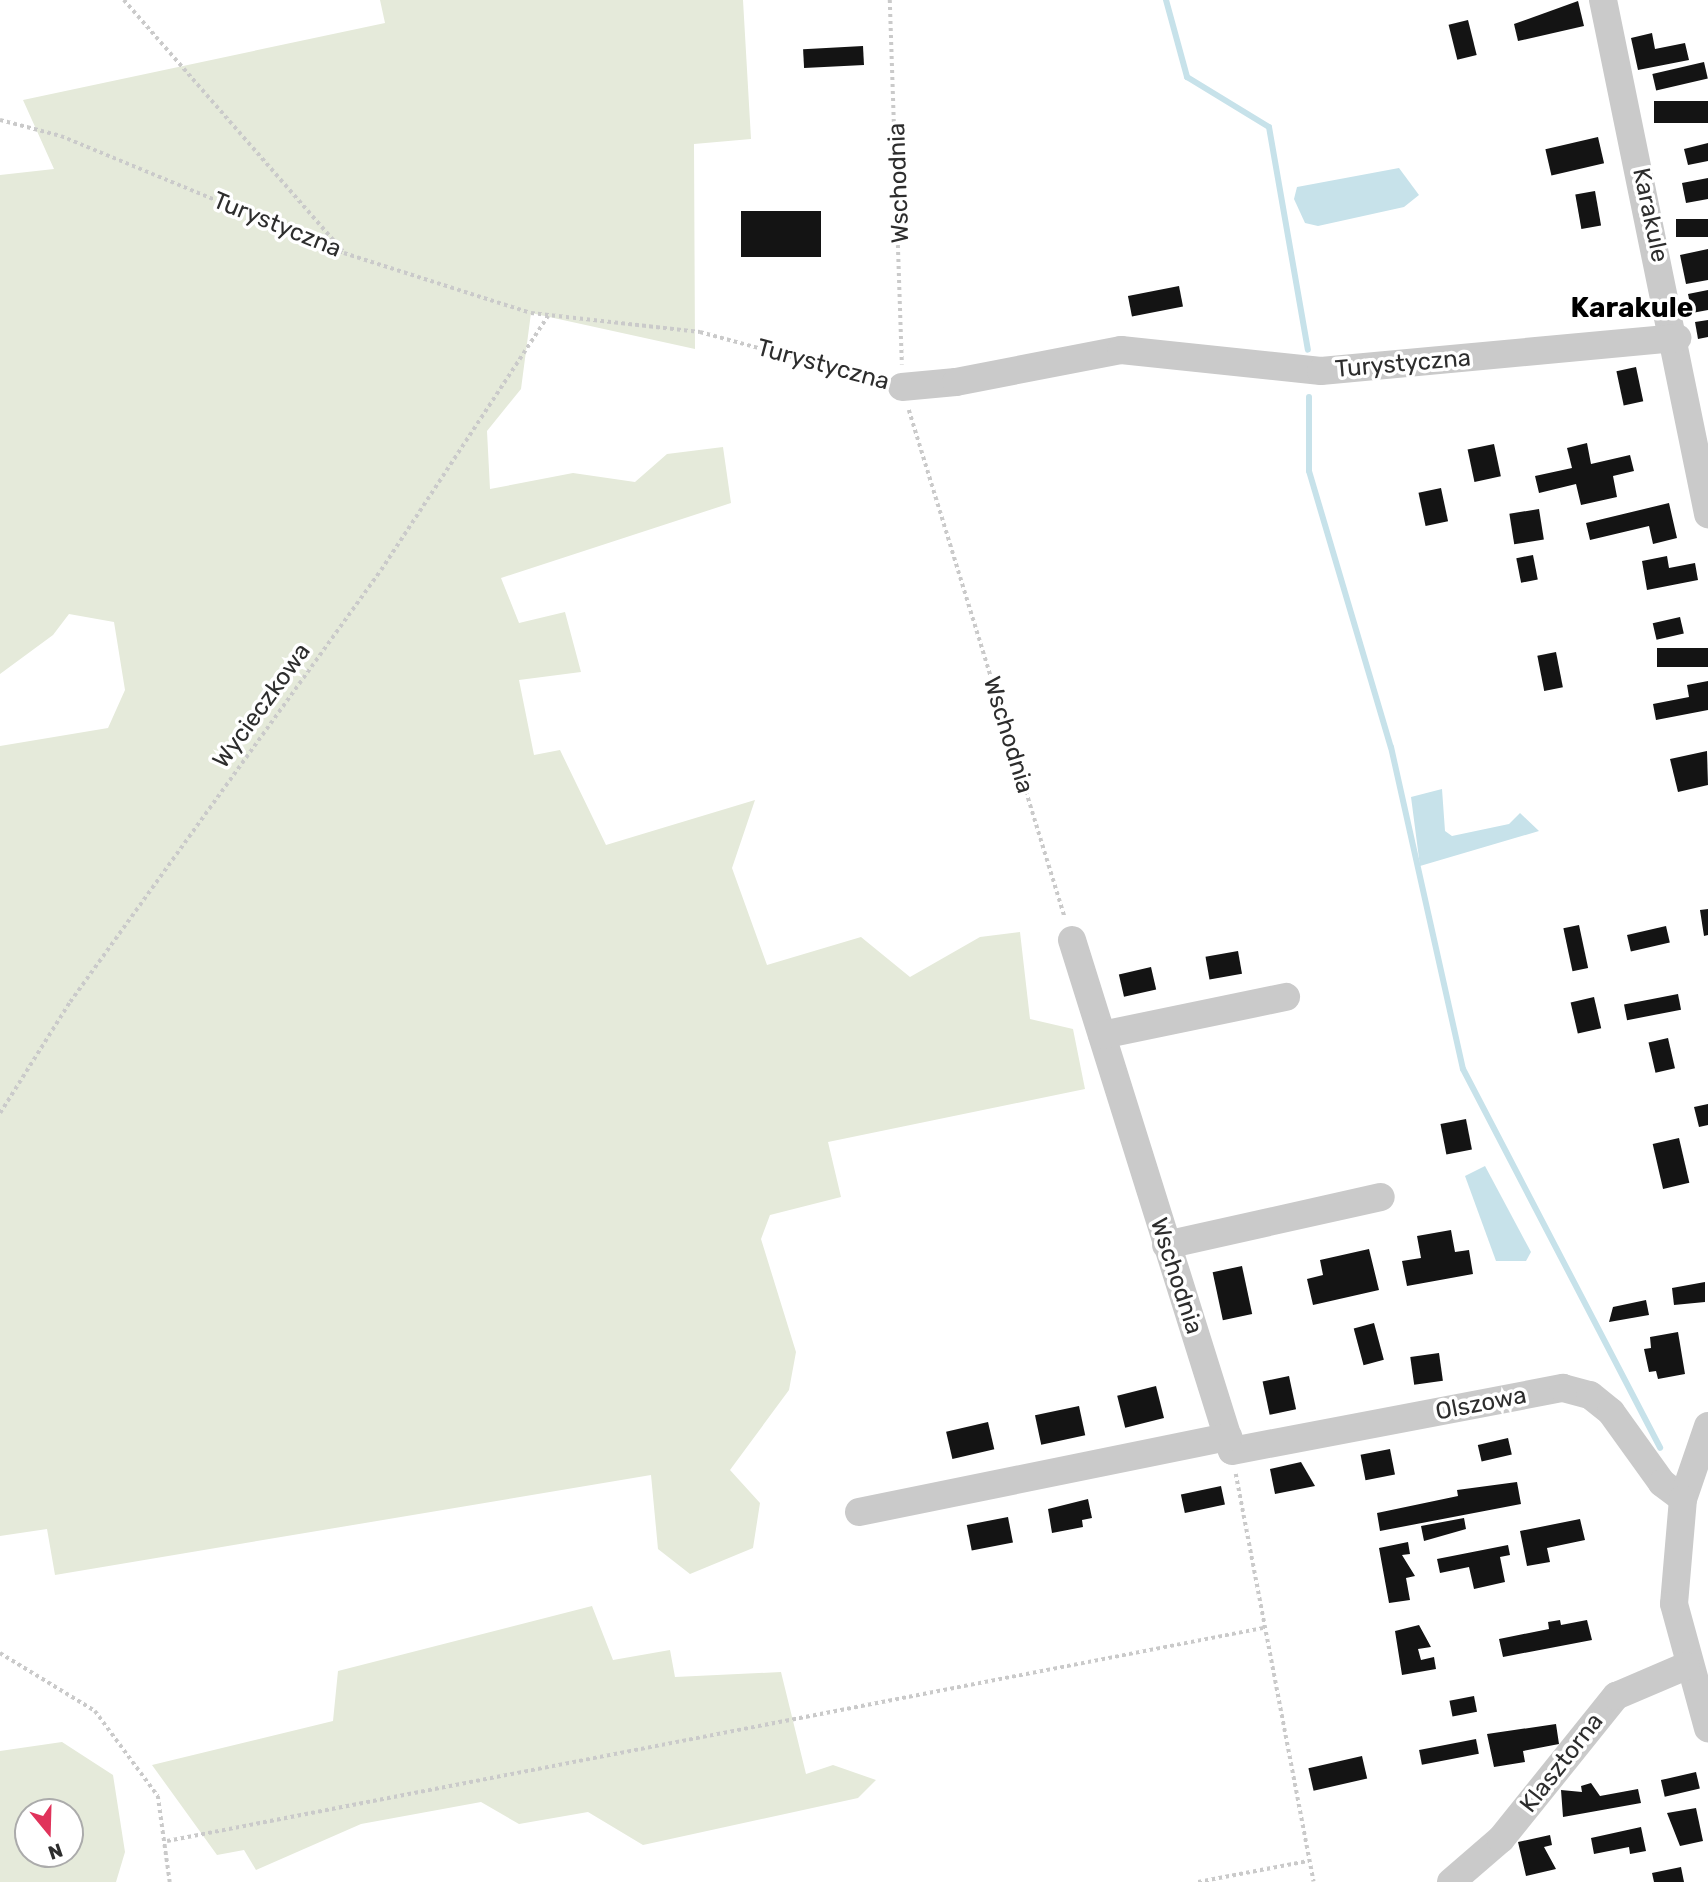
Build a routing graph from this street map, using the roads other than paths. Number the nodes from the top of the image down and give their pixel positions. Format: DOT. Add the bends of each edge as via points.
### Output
graph roads {
  1 [pos="1603,0"];
  2 [pos="1677,338"];
  3 [pos="902,387"];
  4 [pos="1708,514"];
  5 [pos="1072,940"];
  6 [pos="1286,997"];
  7 [pos="1102,1035"];
  8 [pos="1381,1198"];
  9 [pos="1166,1245"];
  10 [pos="1708,1426"];
  11 [pos="1230,1444"];
  12 [pos="1683,1499"];
  13 [pos="859,1512"];
  14 [pos="1686,1666"];
  15 [pos="1708,1728"];
  16 [pos="1451,1882"];
  1 -- 2 [label="street, Karakule"];
  2 -- 3 [label="street, Turystyczna" via="1321,371 1121,349"];
  2 -- 4 [label="street, Karakule"];
  5 -- 7 [label="street, Wschodnia"];
  6 -- 7 [label="street"];
  7 -- 9 [label="street, Wschodnia"];
  8 -- 9 [label="street"];
  9 -- 11 [label="street, Wschodnia"];
  10 -- 12 [label="street"];
  11 -- 12 [label="street, Olszowa" via="1563,1388 1590,1395 1611,1412 1662,1483"];
  11 -- 13 [label="street, Olszowa"];
  12 -- 14 [label="street" via="1674,1604"];
  14 -- 15 [label="street"];
  14 -- 16 [label="street, Klasztorna" via="1616,1696 1501,1839"];
}
